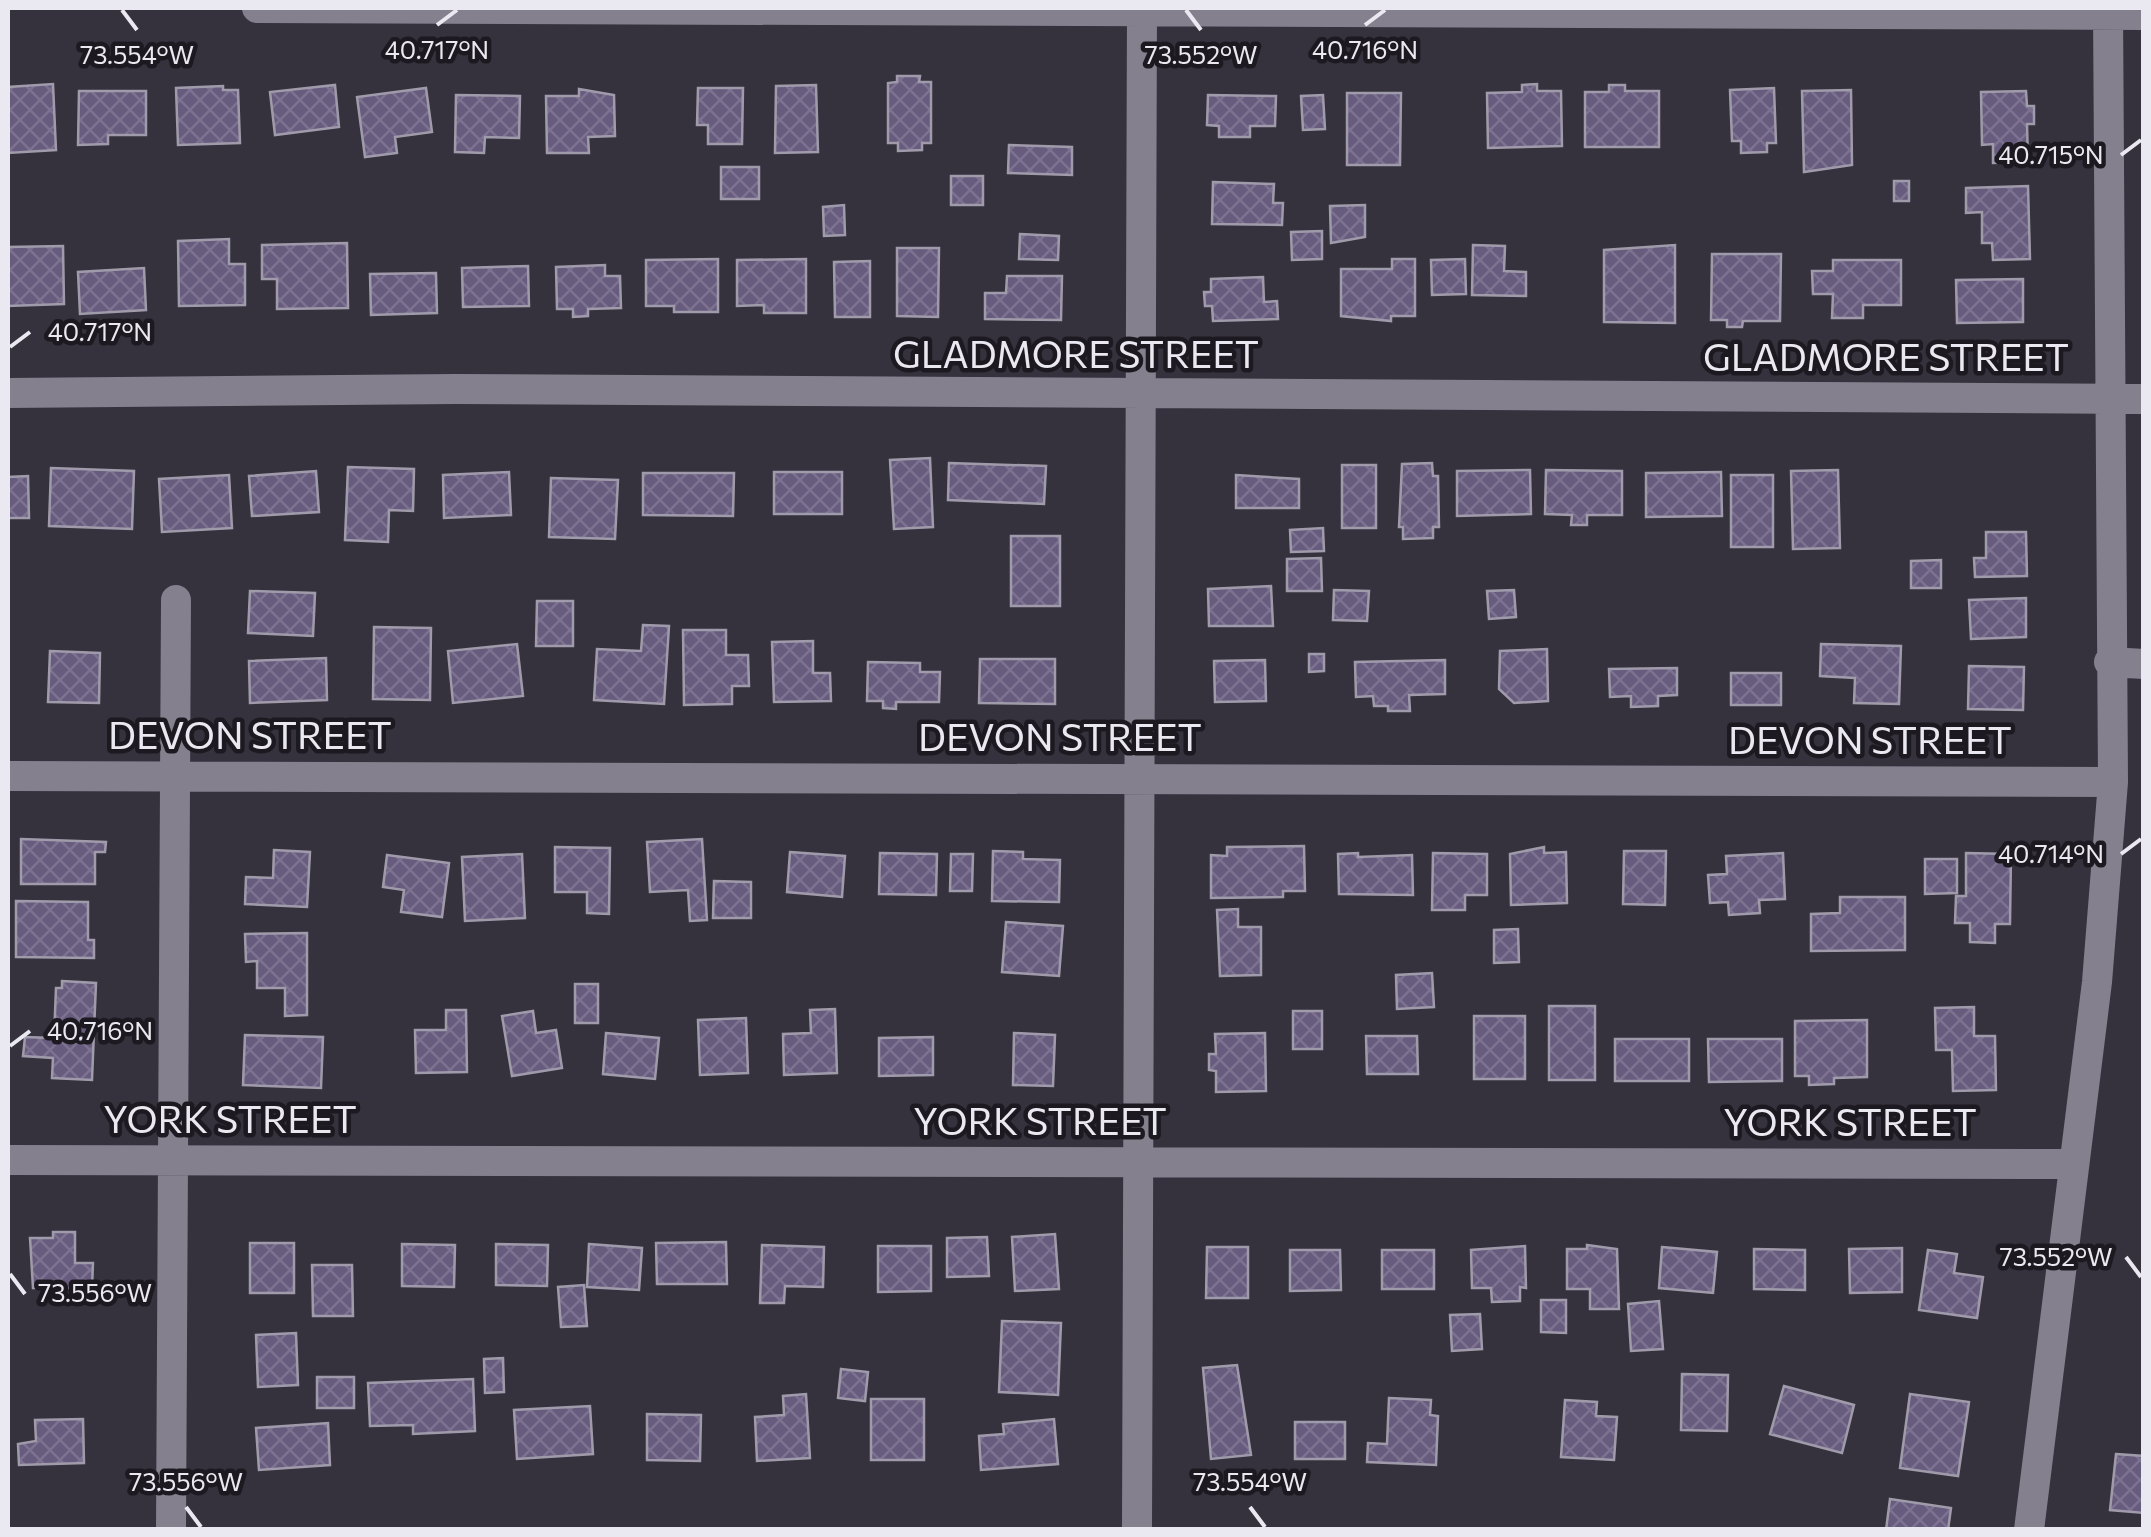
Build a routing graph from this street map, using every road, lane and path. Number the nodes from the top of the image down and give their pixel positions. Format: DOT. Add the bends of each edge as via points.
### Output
graph roads {
  1 [pos="257,8"];
  2 [pos="1142,10"];
  3 [pos="2108,11"];
  4 [pos="2144,15"];
  5 [pos="8,393"];
  6 [pos="1141,396"];
  7 [pos="2107,398"];
  8 [pos="2144,398"];
  9 [pos="176,600"];
  10 [pos="2109,662"];
  11 [pos="2144,664"];
  12 [pos="8,776"];
  13 [pos="174,776"];
  14 [pos="1140,778"];
  15 [pos="2113,782"];
  16 [pos="8,1160"];
  17 [pos="172,1160"];
  18 [pos="1139,1162"];
  19 [pos="2072,1164"];
  20 [pos="171,1530"];
  21 [pos="1137,1530"];
  22 [pos="2029,1530"];
  1 -- 2 [label="street"];
  2 -- 3 [label="street"];
  2 -- 6 [label="street"];
  3 -- 4 [label="street"];
  3 -- 7 [label="street"];
  5 -- 6 [label="street, GLADMORE STREET" via="456,389"];
  6 -- 7 [label="street, GLADMORE STREET"];
  6 -- 14 [label="street"];
  7 -- 8 [label="street, GLADMORE STREET"];
  7 -- 10 [label="street"];
  9 -- 13 [label="street"];
  10 -- 11 [label="street"];
  10 -- 15 [label="street"];
  12 -- 13 [label="street, DEVON STREET"];
  13 -- 14 [label="street, DEVON STREET"];
  13 -- 17 [label="street"];
  14 -- 15 [label="street, DEVON STREET"];
  14 -- 18 [label="street"];
  15 -- 19 [label="street"];
  16 -- 17 [label="street, YORK STREET"];
  17 -- 18 [label="street, YORK STREET"];
  17 -- 20 [label="street"];
  18 -- 19 [label="street, YORK STREET"];
  18 -- 21 [label="street"];
  19 -- 22 [label="street"];
}
